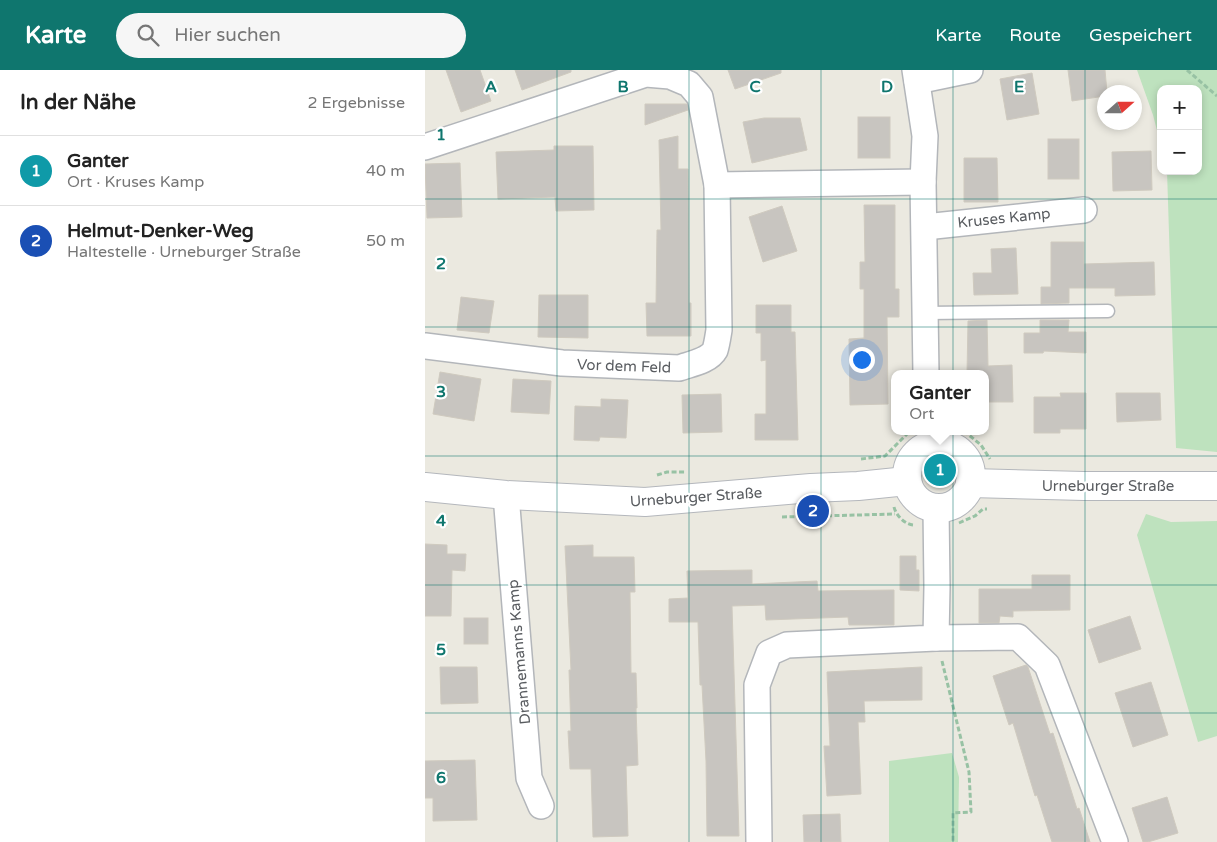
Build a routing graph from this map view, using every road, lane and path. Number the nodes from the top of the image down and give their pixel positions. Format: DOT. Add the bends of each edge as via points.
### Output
graph roads {
  1 [pos="970,70"];
  2 [pos="1187,70"];
  3 [pos="916,76"];
  4 [pos="1217,96"];
  5 [pos="425,148"];
  6 [pos="923,182"];
  7 [pos="717,185"];
  8 [pos="1084,210"];
  9 [pos="925,227"];
  10 [pos="1108,311"];
  11 [pos="925,313"];
  12 [pos="425,346"];
  13 [pos="926,370"];
  14 [pos="905,435"];
  15 [pos="969,435"];
  16 [pos="932,438"];
  17 [pos="856,460"];
  18 [pos="991,460"];
  19 [pos="686,472"];
  20 [pos="649,477"];
  21 [pos="907,481"];
  22 [pos="970,483"];
  23 [pos="1217,486"];
  24 [pos="425,487"];
  25 [pos="506,495"];
  26 [pos="936,508"];
  27 [pos="936,638"];
  28 [pos="541,806"];
  29 [pos="759,842"];
  30 [pos="953,842"];
  31 [pos="1115,842"];
  1 -- 3 [label="street"];
  2 -- 4 [label="path"];
  3 -- 6 [label="street" via="925,136"];
  5 -- 7 [label="street, Vor dem Feld" via="646,74 670,76 689,84 700,97"];
  6 -- 7 [label="street"];
  6 -- 9 [label="street"];
  7 -- 12 [label="street, Vor dem Feld" via="719,330 715,351 705,359 679,368 562,364"];
  8 -- 9 [label="street, Kruses Kamp"];
  9 -- 11 [label="street"];
  10 -- 11 [label="lane"];
  11 -- 13 [label="street"];
  14 -- 17 [label="path" via="885,456"];
  15 -- 18 [label="path"];
  16 -- 21 [label="street" via="911,459"];
  16 -- 22 [label="street" via="964,456 970,469"];
  19 -- 20 [label="path" via="667,472"];
  21 -- 25 [label="street, Urneburger Straße" via="645,502"];
  21 -- 26 [label="street" via="919,501"];
  22 -- 23 [label="street, Urneburger Straße"];
  22 -- 26 [label="street" via="967,492 955,503"];
  24 -- 25 [label="street, Urneburger Straße"];
  25 -- 28 [label="street, Drannemanns Kamp" via="529,778"];
  26 -- 27 [label="street"];
  27 -- 29 [label="street" via="787,645 769,653 757,685"];
  27 -- 30 [label="path" via="969,772 971,812 953,813"];
  27 -- 31 [label="street" via="1018,637 1047,665"];
}
